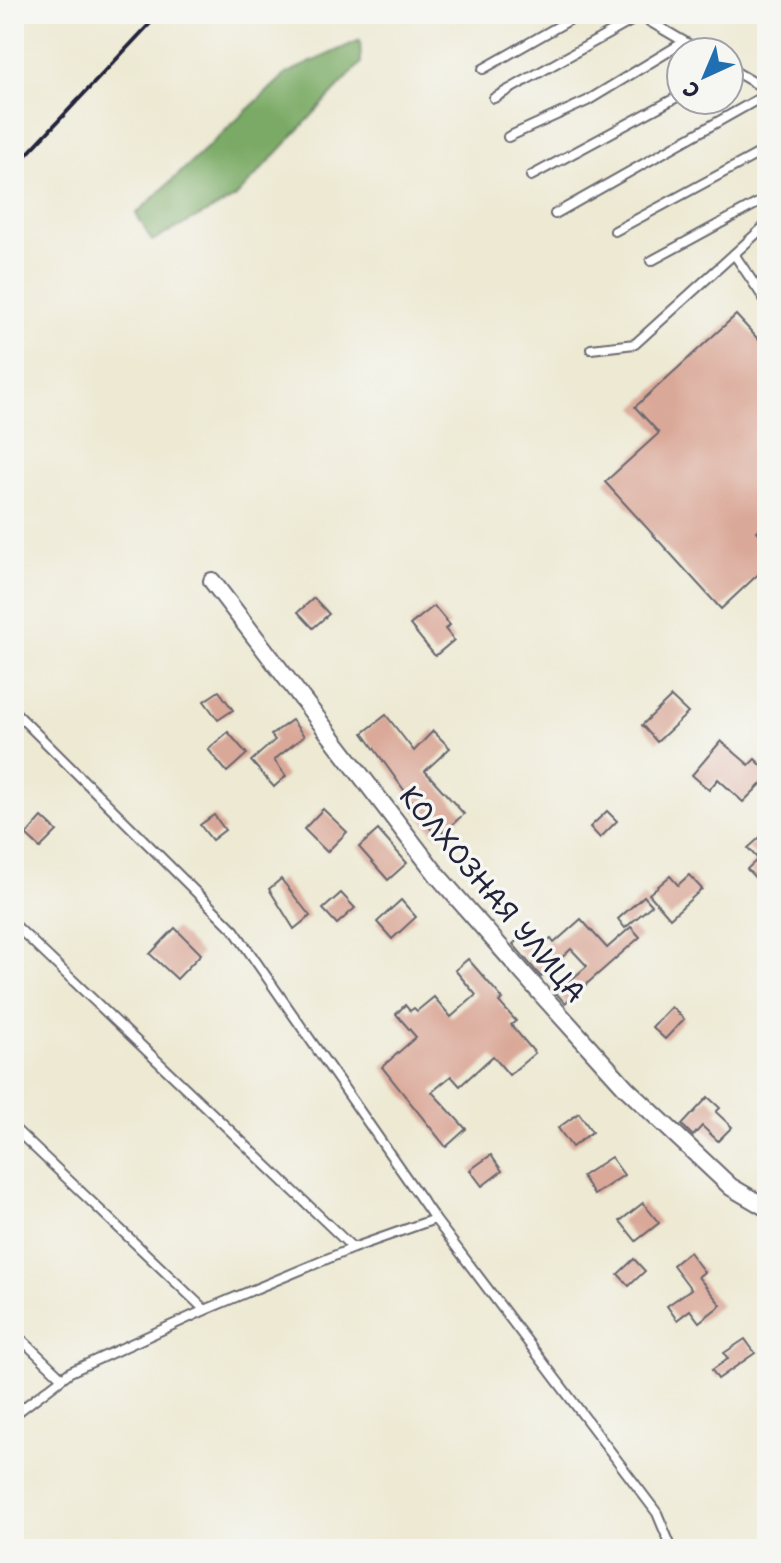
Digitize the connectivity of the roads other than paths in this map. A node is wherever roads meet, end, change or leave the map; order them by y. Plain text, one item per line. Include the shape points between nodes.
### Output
1 (580, 14) edge
2 (638, 15) edge
3 (674, 36) edge
4 (665, 54) edge
5 (483, 69) dead end
6 (745, 78) edge
7 (767, 92) edge
8 (494, 98) dead end
9 (665, 104) edge
10 (508, 137) dead end
11 (767, 149) edge
12 (531, 176) dead end
13 (767, 198) edge
14 (555, 214) dead end
15 (767, 224) edge
16 (615, 231) dead end
17 (734, 254) junction
18 (651, 261) dead end
19 (767, 303) edge
20 (591, 349) dead end
21 (212, 581) dead end
22 (14, 711) edge
23 (14, 924) edge
24 (14, 1128) edge
25 (767, 1208) edge
26 (435, 1219) junction
27 (353, 1248) junction
28 (205, 1310) junction
29 (14, 1332) edge
30 (62, 1378) junction
31 (14, 1415) edge
32 (672, 1549) edge

1 - 5 lane
2 - 3 lane
2 - 8 lane
4 - 10 lane via 587,101
6 - 7 lane
7 - 14 lane
9 - 12 lane
11 - 16 lane
13 - 18 lane
15 - 17 lane
17 - 19 lane
17 - 20 lane via 635,344
21 - 25 street, КОЛХОЗНАЯ УЛИЦА via 438,876 554,1009 699,1158 731,1187
22 - 26 lane via 234,930
23 - 27 lane
24 - 28 lane
26 - 27 lane
26 - 32 lane via 657,1513
27 - 28 lane
28 - 30 lane
29 - 30 lane
30 - 31 lane

